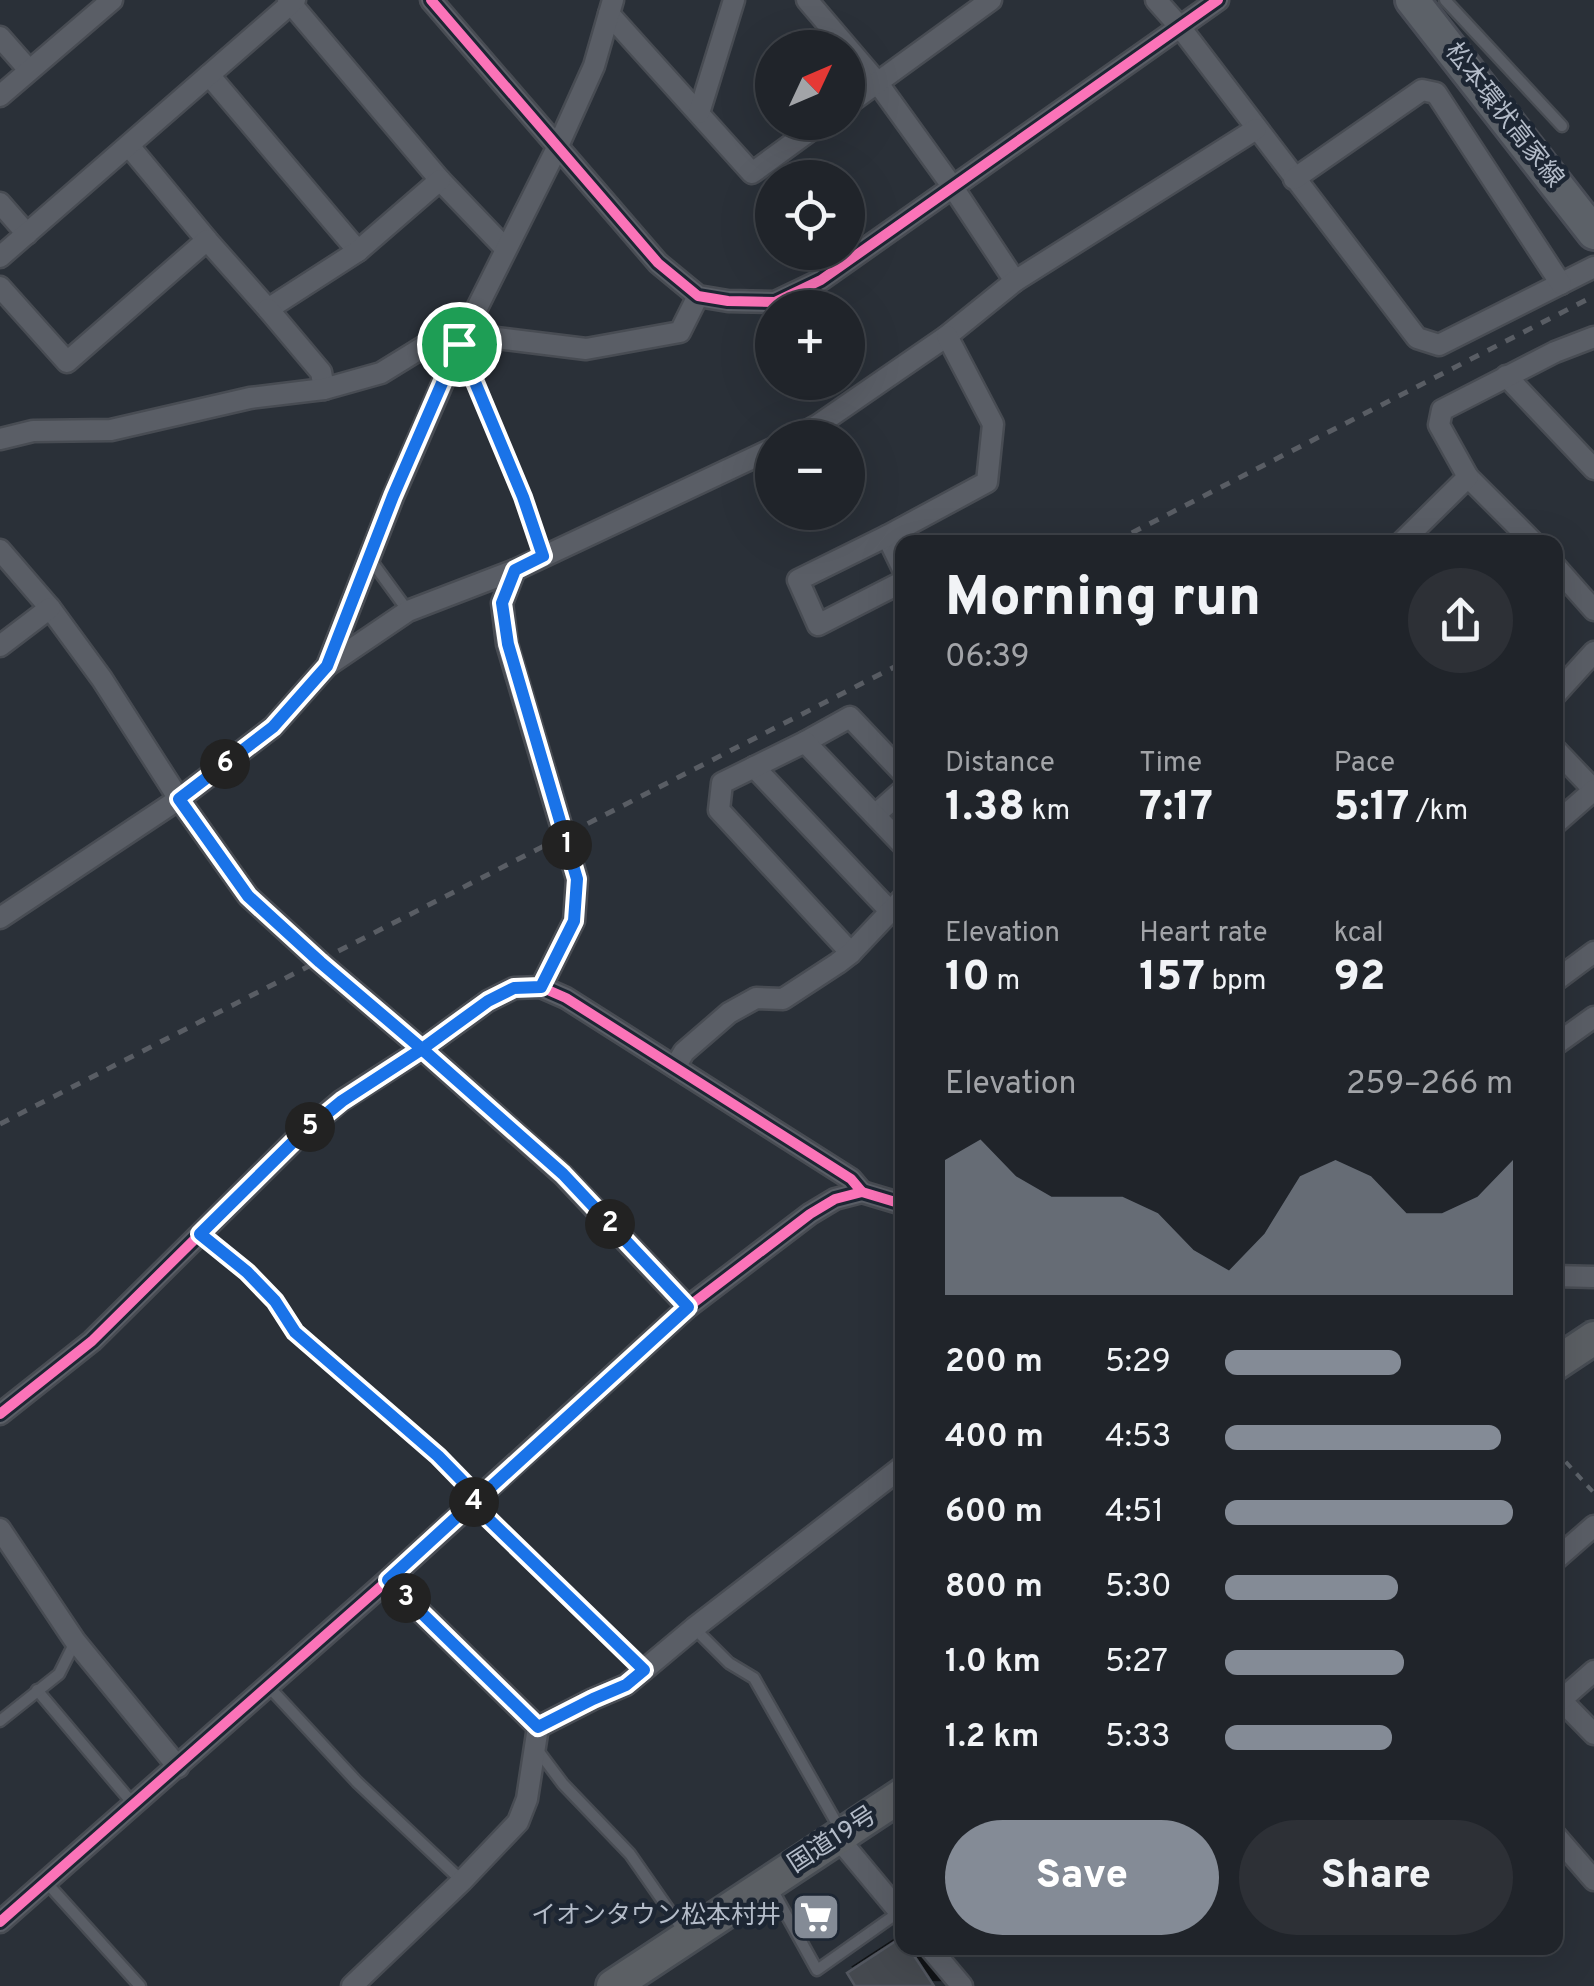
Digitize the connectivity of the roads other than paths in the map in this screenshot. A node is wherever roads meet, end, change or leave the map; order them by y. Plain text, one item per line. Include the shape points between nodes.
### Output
1 (112, 0) edge
2 (431, 0) edge
3 (734, 0) edge
4 (807, 0) edge
5 (1156, 0) edge
6 (1218, 0) edge
7 (291, 1) edge
8 (982, 2) edge
9 (1430, 3) edge
10 (611, 7) edge
11 (1180, 27) junction
12 (0, 37) edge
13 (29, 70) junction
14 (209, 76) junction
15 (878, 82) junction
16 (865, 92) edge
17 (0, 96) edge
18 (699, 113) junction
19 (1562, 126) dead end
20 (1256, 129) junction
21 (798, 140) edge
22 (128, 146) junction
23 (558, 146) junction
24 (1294, 179) junction
25 (440, 180) junction
26 (952, 186) junction
27 (0, 203) edge
28 (1594, 233) edge
29 (28, 234) junction
30 (207, 240) junction
31 (505, 248) junction
32 (358, 251) junction
33 (0, 257) edge
34 (1594, 267) edge
35 (1015, 282) junction
36 (1561, 284) junction
37 (0, 288) edge
38 (698, 296) junction
39 (268, 309) junction
40 (947, 336) junction
41 (1594, 336) edge
42 (462, 339) junction
43 (1506, 376) junction
44 (324, 388) junction
45 (824, 420) edge
46 (0, 439) edge
47 (755, 457) edge
48 (1594, 469) edge
49 (1468, 477) junction
50 (1409, 535) edge
51 (1526, 535) edge
52 (887, 536) junction
53 (0, 550) edge
54 (895, 553) edge
55 (543, 556) junction
56 (369, 558) junction
57 (515, 570) junction
58 (1563, 575) edge
59 (895, 586) edge
60 (50, 608) junction
61 (1594, 610) edge
62 (408, 611) junction
63 (0, 646) edge
64 (1594, 652) edge
65 (327, 666) junction
66 (1563, 686) edge
67 (805, 742) junction
68 (1563, 757) edge
69 (895, 765) edge
70 (754, 767) junction
71 (1594, 790) edge
72 (895, 797) edge
73 (179, 799) junction
74 (875, 815) junction
75 (1563, 817) edge
76 (895, 836) edge
77 (895, 904) edge
78 (895, 908) edge
79 (0, 918) edge
80 (1594, 952) edge
81 (851, 953) junction
82 (1563, 974) edge
83 (541, 987) junction
84 (1594, 1016) edge
85 (1563, 1039) edge
86 (422, 1049) junction
87 (674, 1066) junction
88 (862, 1192) junction
89 (895, 1202) edge
90 (200, 1234) junction
91 (1563, 1276) edge
92 (1594, 1278) edge
93 (688, 1307) junction
94 (1594, 1338) edge
95 (1563, 1359) edge
96 (0, 1414) edge
97 (895, 1472) edge
98 (476, 1500) junction
99 (1594, 1526) edge
100 (0, 1530) edge
101 (1563, 1553) edge
102 (388, 1580) junction
103 (694, 1628) junction
104 (75, 1641) junction
105 (644, 1670) junction
106 (1594, 1671) edge
107 (268, 1687) junction
108 (37, 1690) junction
109 (1563, 1693) edge
110 (1563, 1702) edge
111 (0, 1720) edge
112 (1594, 1734) edge
113 (537, 1737) junction
114 (178, 1767) junction
115 (895, 1800) edge
116 (135, 1806) junction
117 (840, 1836) junction
118 (1563, 1845) edge
119 (1594, 1880) edge
120 (462, 1881) junction
121 (46, 1882) junction
122 (768, 1884) junction
123 (895, 1905) edge
124 (895, 1917) edge
125 (0, 1922) edge
126 (688, 1937) junction
127 (936, 1955) edge
128 (140, 1986) edge
129 (352, 1986) edge
130 (613, 1986) edge
131 (962, 1986) edge

1 - 13 street
2 - 23 street
3 - 18 street
4 - 15 street
5 - 11 street
6 - 11 street
7 - 14 street
7 - 25 street
8 - 15 street
9 - 19 lane
9 - 28 main road, 松本環状高家線
10 - 18 street
10 - 23 street via 594,66
11 - 20 street
11 - 26 street
12 - 13 street
13 - 17 street
14 - 22 street
14 - 32 street
15 - 16 street
15 - 26 street
18 - 21 street via 752,174
20 - 24 street
20 - 35 street
22 - 29 street
22 - 30 street
23 - 31 street
23 - 38 street via 658,263
24 - 36 street via 1417,338 1440,345
24 - 36 street via 1422,90 1436,93
25 - 31 street
25 - 32 street
26 - 35 street
26 - 38 street via 821,280 775,302
27 - 29 street
29 - 33 street
30 - 37 street via 67,362
30 - 39 street
31 - 42 street
32 - 39 street
34 - 36 street
35 - 40 street
38 - 42 street via 680,332 586,349
39 - 44 street via 321,372
40 - 45 street
40 - 52 street via 993,424 987,482
41 - 43 street
42 - 44 street via 441,336 381,373
42 - 55 lane
42 - 56 street
43 - 48 street
43 - 49 street via 1442,410 1440,426
44 - 46 street via 111,430 33,431
47 - 55 street
49 - 50 street
49 - 51 street
52 - 54 street
52 - 59 street via 798,580 818,625
53 - 60 street
55 - 57 street
56 - 62 lane
56 - 65 street
57 - 62 street
57 - 83 street via 502,603 508,644 577,879 574,921
58 - 61 street
60 - 63 street
60 - 73 street
62 - 65 street
64 - 66 street
65 - 73 street via 273,727
67 - 69 street via 850,717
67 - 70 street
67 - 74 street
68 - 71 street
70 - 77 street
70 - 81 street via 722,783 719,810
71 - 75 street
72 - 74 street
73 - 79 street
73 - 86 street via 248,896
74 - 76 street
78 - 81 street
80 - 82 street
81 - 87 street via 783,998 756,998 729,1013
83 - 86 street via 514,988 488,1001
83 - 87 street
84 - 85 street
86 - 90 street via 296,1139
86 - 93 street via 563,1174
87 - 88 street
88 - 89 street
88 - 93 street via 810,1214
90 - 96 street via 92,1341
90 - 98 lane via 247,1272 295,1332 438,1456
91 - 92 street
93 - 98 street
94 - 95 highway
97 - 103 street
98 - 102 street
98 - 105 lane
99 - 101 street
100 - 104 street
102 - 107 street
102 - 113 street
103 - 105 street
103 - 117 lane via 754,1678
104 - 108 lane via 58,1674
104 - 114 street
105 - 113 street
106 - 109 street
107 - 114 street
107 - 120 lane
108 - 111 lane
108 - 116 lane
110 - 112 street
113 - 120 street via 518,1822
113 - 126 lane via 562,1784 630,1854
114 - 116 street
115 - 117 highway, 国道19号
116 - 121 street
117 - 122 highway, 国道19号
117 - 123 street
118 - 119 street
120 - 129 street
121 - 125 street
121 - 128 lane
122 - 124 lane via 818,1970
122 - 126 highway, 国道19号
126 - 130 highway, 国道19号
127 - 131 street

